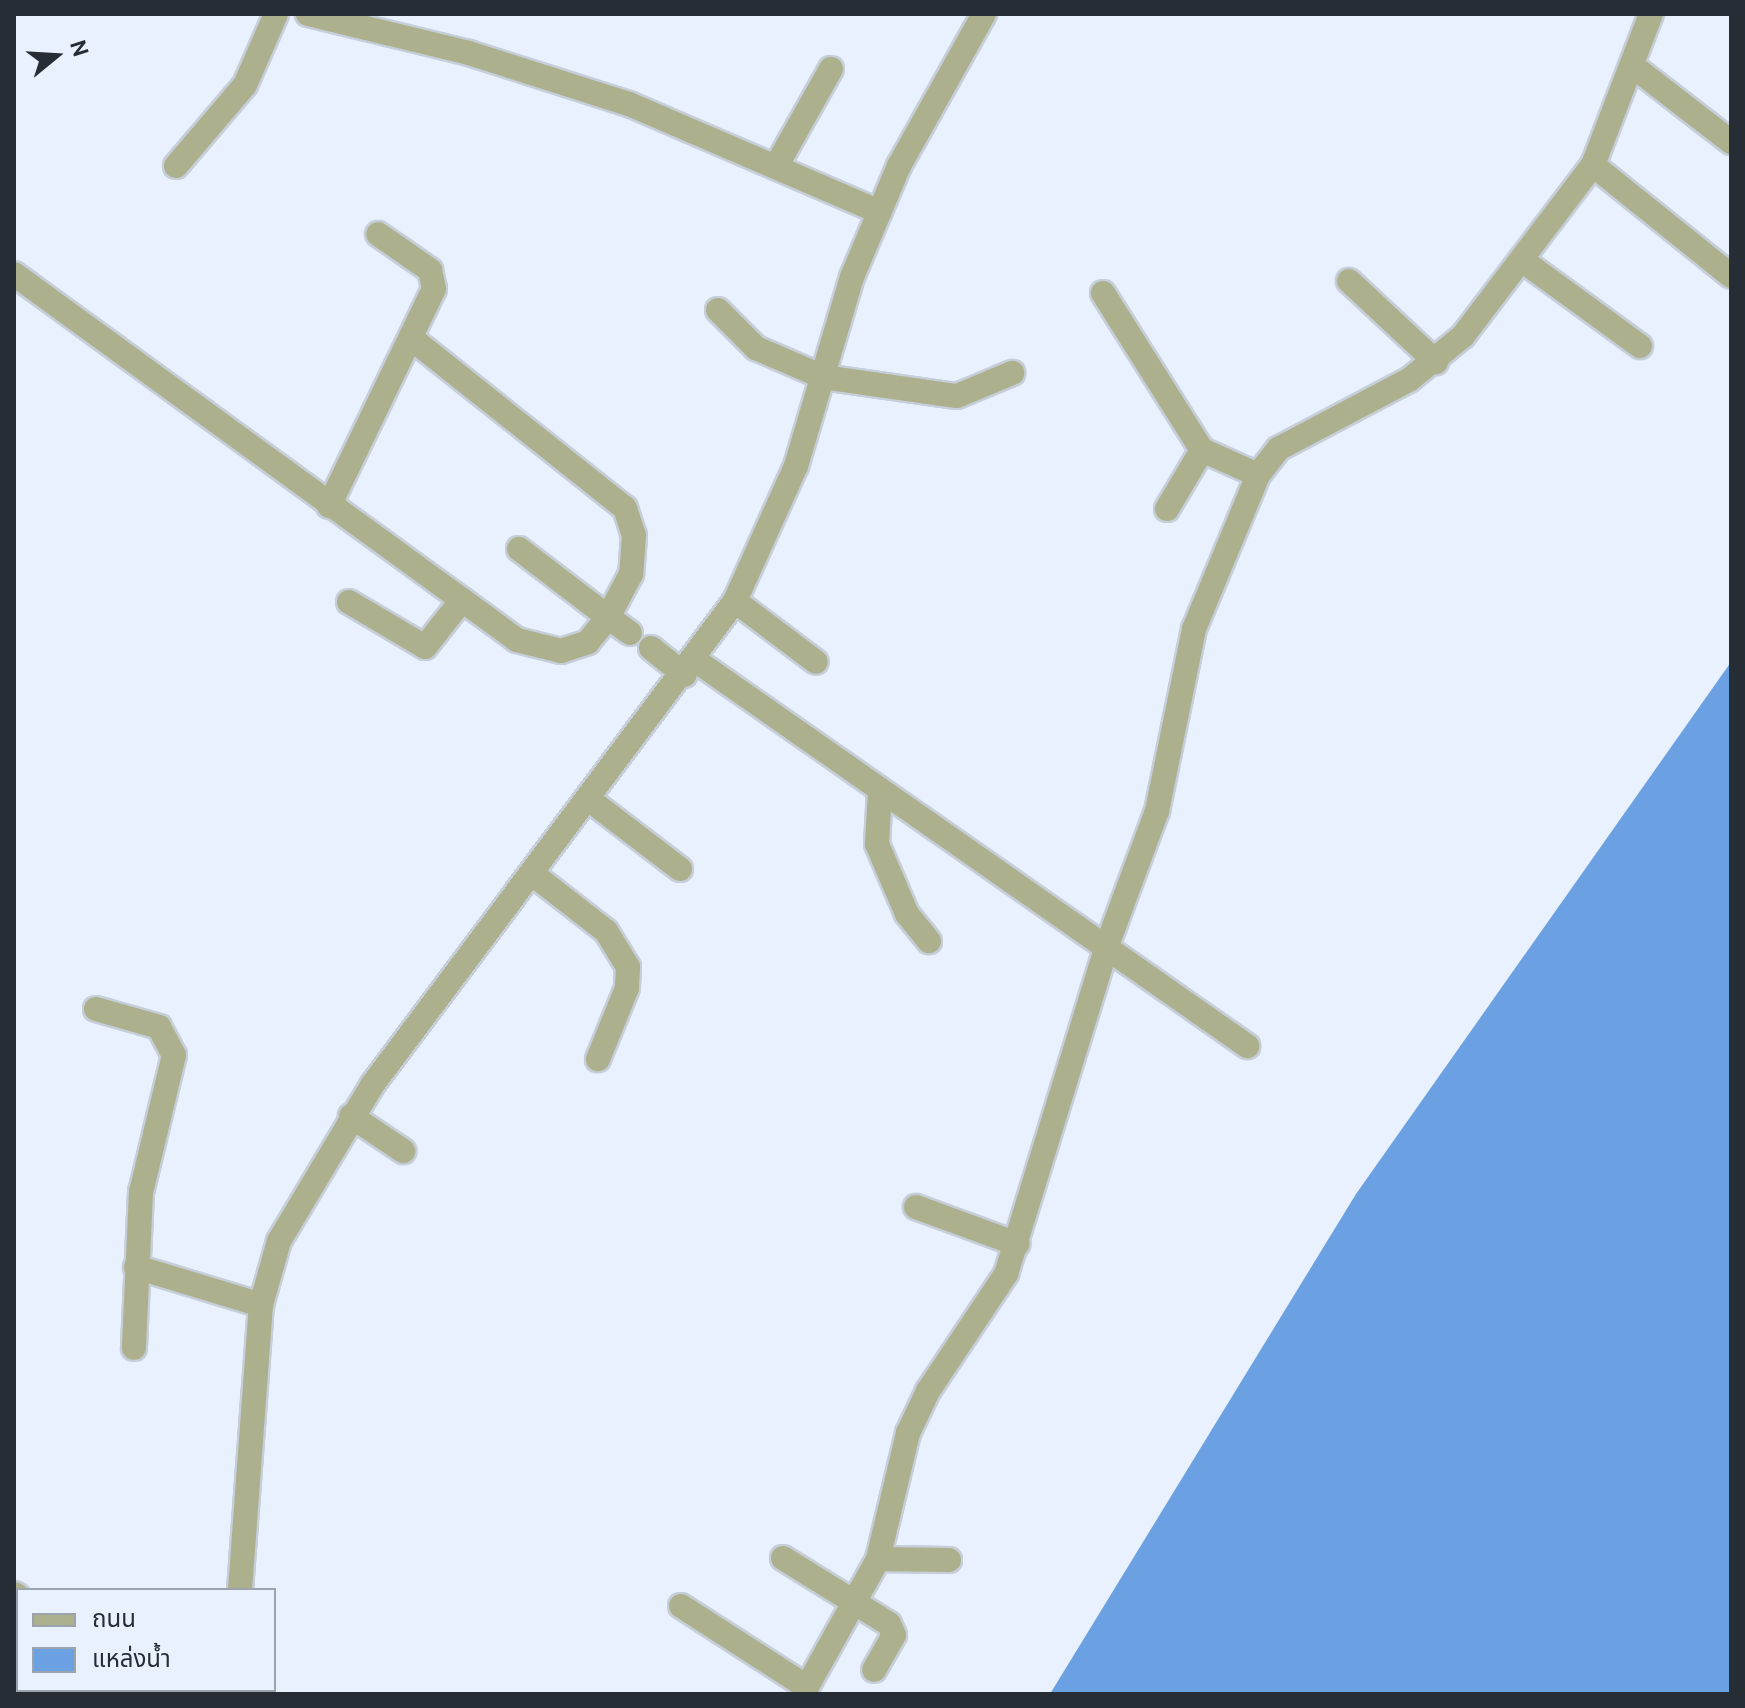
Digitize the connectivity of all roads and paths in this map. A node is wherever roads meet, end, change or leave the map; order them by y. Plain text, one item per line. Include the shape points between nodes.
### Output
1 (276, 14) edge
2 (308, 14) edge
3 (984, 14) edge
4 (1651, 14) edge
5 (1634, 67) junction
6 (831, 69) dead end
7 (1731, 142) edge
8 (778, 163) junction
9 (1593, 165) junction
10 (176, 166) dead end
11 (880, 212) junction
12 (378, 234) dead end
13 (1526, 263) junction
14 (14, 274) edge
15 (1731, 276) edge
16 (1349, 281) dead end
17 (1103, 293) dead end
18 (718, 310) dead end
19 (411, 338) junction
20 (1640, 346) dead end
21 (1436, 362) junction
22 (1012, 373) dead end
23 (823, 377) junction
24 (1202, 450) junction
25 (1258, 475) junction
26 (329, 506) junction
27 (1167, 509) dead end
28 (519, 549) dead end
29 (462, 600) junction
30 (735, 601) junction
31 (349, 602) dead end
32 (608, 617) junction
33 (630, 633) dead end
34 (651, 648) dead end
35 (816, 662) dead end
36 (690, 667) junction
37 (880, 790) junction
38 (591, 801) junction
39 (680, 869) dead end
40 (535, 876) junction
41 (929, 941) dead end
42 (1106, 948) junction
43 (96, 1009) dead end
44 (1247, 1046) dead end
45 (598, 1059) dead end
46 (351, 1116) junction
47 (403, 1151) dead end
48 (916, 1207) dead end
49 (1017, 1244) junction
50 (136, 1267) junction
51 (261, 1305) junction
52 (134, 1348) dead end
53 (783, 1558) dead end
54 (878, 1559) junction
55 (949, 1560) dead end
56 (240, 1588) edge
57 (858, 1605) junction
58 (681, 1606) dead end
59 (874, 1670) dead end
60 (805, 1691) edge

1 - 10 street via 245,85
2 - 8 street via 469,53
3 - 11 street via 899,166
4 - 5 street
5 - 7 street
5 - 9 street
6 - 8 street
8 - 11 street
9 - 13 street
9 - 15 street
11 - 23 street
12 - 19 street via 418,260 435,281
13 - 20 street
13 - 21 street
14 - 26 street via 53,296
16 - 21 street
17 - 24 street
18 - 23 street via 756,348
19 - 26 street
19 - 32 street via 625,508 634,535 631,574
21 - 25 street via 1305,431
22 - 23 street via 957,396
23 - 30 street via 772,531
24 - 25 street
24 - 27 street
25 - 42 street via 1194,629 1157,811
26 - 29 street
28 - 32 street
29 - 31 street via 425,647
29 - 32 street via 543,651 588,642
30 - 35 street
30 - 36 street
32 - 33 street
34 - 36 street
36 - 37 street
36 - 38 street
37 - 41 street via 877,844 907,914
37 - 42 street
38 - 39 street
38 - 40 street
40 - 45 street via 606,931 628,967 627,988
40 - 46 street
42 - 44 street
42 - 49 street
43 - 50 street via 159,1027 174,1055 141,1192
46 - 47 street
46 - 51 street via 279,1241
48 - 49 street
49 - 54 street via 1006,1274 928,1391 908,1433
50 - 51 street
50 - 52 street
51 - 56 street
53 - 57 street
54 - 55 street
54 - 57 street
57 - 59 street via 889,1624 894,1635
57 - 60 street
58 - 60 street

